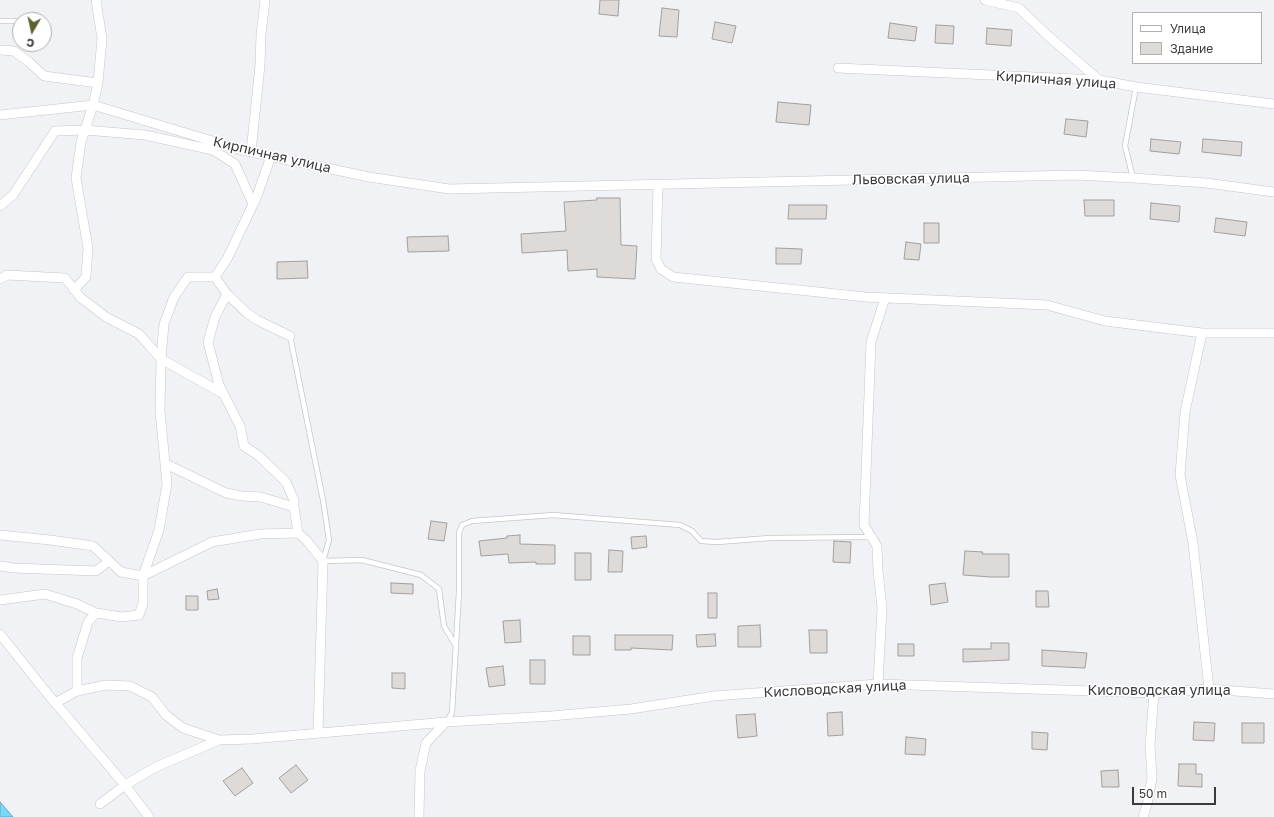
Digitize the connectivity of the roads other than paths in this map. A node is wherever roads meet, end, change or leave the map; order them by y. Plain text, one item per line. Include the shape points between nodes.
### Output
1 (96, 0) edge
2 (265, 0) edge
3 (985, 0) edge
4 (0, 21) edge
5 (12, 21) edge
6 (0, 50) edge
7 (838, 68) dead end
8 (1099, 80) junction
9 (98, 83) junction
10 (1136, 86) junction
11 (1274, 104) edge
12 (93, 105) junction
13 (0, 115) edge
14 (85, 130) junction
15 (251, 152) junction
16 (271, 156) junction
17 (1133, 178) junction
18 (658, 185) junction
19 (547, 187) joint
20 (1274, 192) edge
21 (253, 204) junction
22 (0, 206) edge
23 (215, 277) junction
24 (0, 279) edge
25 (74, 290) junction
26 (228, 294) junction
27 (885, 298) junction
28 (1202, 333) junction
29 (1274, 333) edge
30 (290, 336) joint
31 (161, 359) junction
32 (222, 393) junction
33 (166, 464) junction
34 (294, 507) junction
35 (298, 533) junction
36 (0, 536) edge
37 (871, 537) junction
38 (109, 561) junction
39 (323, 561) junction
40 (0, 566) edge
41 (143, 576) junction
42 (0, 600) edge
43 (96, 613) junction
44 (0, 634) edge
45 (456, 646) junction
46 (878, 684) junction
47 (1209, 689) junction
48 (76, 691) junction
49 (1154, 693) junction
50 (1274, 694) edge
51 (55, 703) junction
52 (446, 722) junction
53 (318, 733) junction
54 (219, 740) junction
55 (125, 786) junction
56 (100, 804) dead end
57 (149, 817) edge
58 (419, 817) edge
59 (1143, 817) edge

1 - 9 street via 102,39
2 - 15 street
3 - 8 street via 1018,8
4 - 5 lane
6 - 9 street via 14,51 44,76
7 - 8 street, Кирпичная улица
8 - 10 street, Кирпичная улица
9 - 12 street
10 - 11 street, Кирпичная улица
10 - 17 lane via 1124,146
12 - 13 street, Кирпичная улица
12 - 14 street
12 - 15 street, Кирпичная улица
14 - 21 street via 145,136 213,150 235,164
14 - 22 street via 55,131 13,195
14 - 25 street via 80,142 76,178 88,248 86,277
15 - 16 street, Кирпичная улица
16 - 19 street, Кирпичная улица via 369,177 449,189
16 - 21 street
17 - 18 street, Львовская улица via 1076,175
17 - 20 street, Львовская улица via 1206,183
18 - 19 street, Львовская улица
18 - 27 street via 656,259 661,270 672,277
21 - 23 street via 227,259
23 - 26 street
23 - 31 street via 188,277 174,297 164,324
24 - 25 street via 7,275 64,278
25 - 31 street via 106,317 140,334
26 - 30 street via 257,320
26 - 32 street via 215,317 208,342
27 - 28 street via 1047,305 1105,322
27 - 37 street via 871,342 864,525
28 - 29 street
28 - 47 street via 1186,412 1180,475 1193,543
30 - 39 lane via 329,540
31 - 32 street
31 - 33 street via 160,411
32 - 34 street via 240,426 244,446 259,456 286,482 294,500
33 - 34 street via 226,493 260,496
33 - 41 street via 167,484 159,530
34 - 35 street
35 - 39 street
35 - 41 street via 260,534 212,542
36 - 38 street via 92,546
37 - 45 lane via 770,538 716,542 701,541 692,531 680,525 553,515 472,521 462,525 459,533
37 - 46 street via 877,546 882,608
38 - 40 street via 96,571
38 - 41 street via 121,572
39 - 45 lane via 362,560 421,575 439,589 444,626
39 - 53 street
41 - 43 street via 143,604 139,615 122,617
42 - 43 street via 45,594
43 - 48 street via 88,622 77,658
44 - 51 street
45 - 52 lane via 452,713
46 - 49 street, Кисловодская улица
46 - 52 street, Кисловодская улица via 714,696 631,709
47 - 49 street, Кисловодская улица
47 - 50 street, Кисловодская улица
48 - 51 street
48 - 54 street via 106,685 130,686 152,697 166,715 183,728
49 - 59 street via 1150,746 1152,778
51 - 55 street
52 - 53 street, Кисловодская улица
52 - 58 street via 426,743 420,771
53 - 54 street, Кисловодская улица
54 - 55 street via 156,767
55 - 56 street
55 - 57 street

